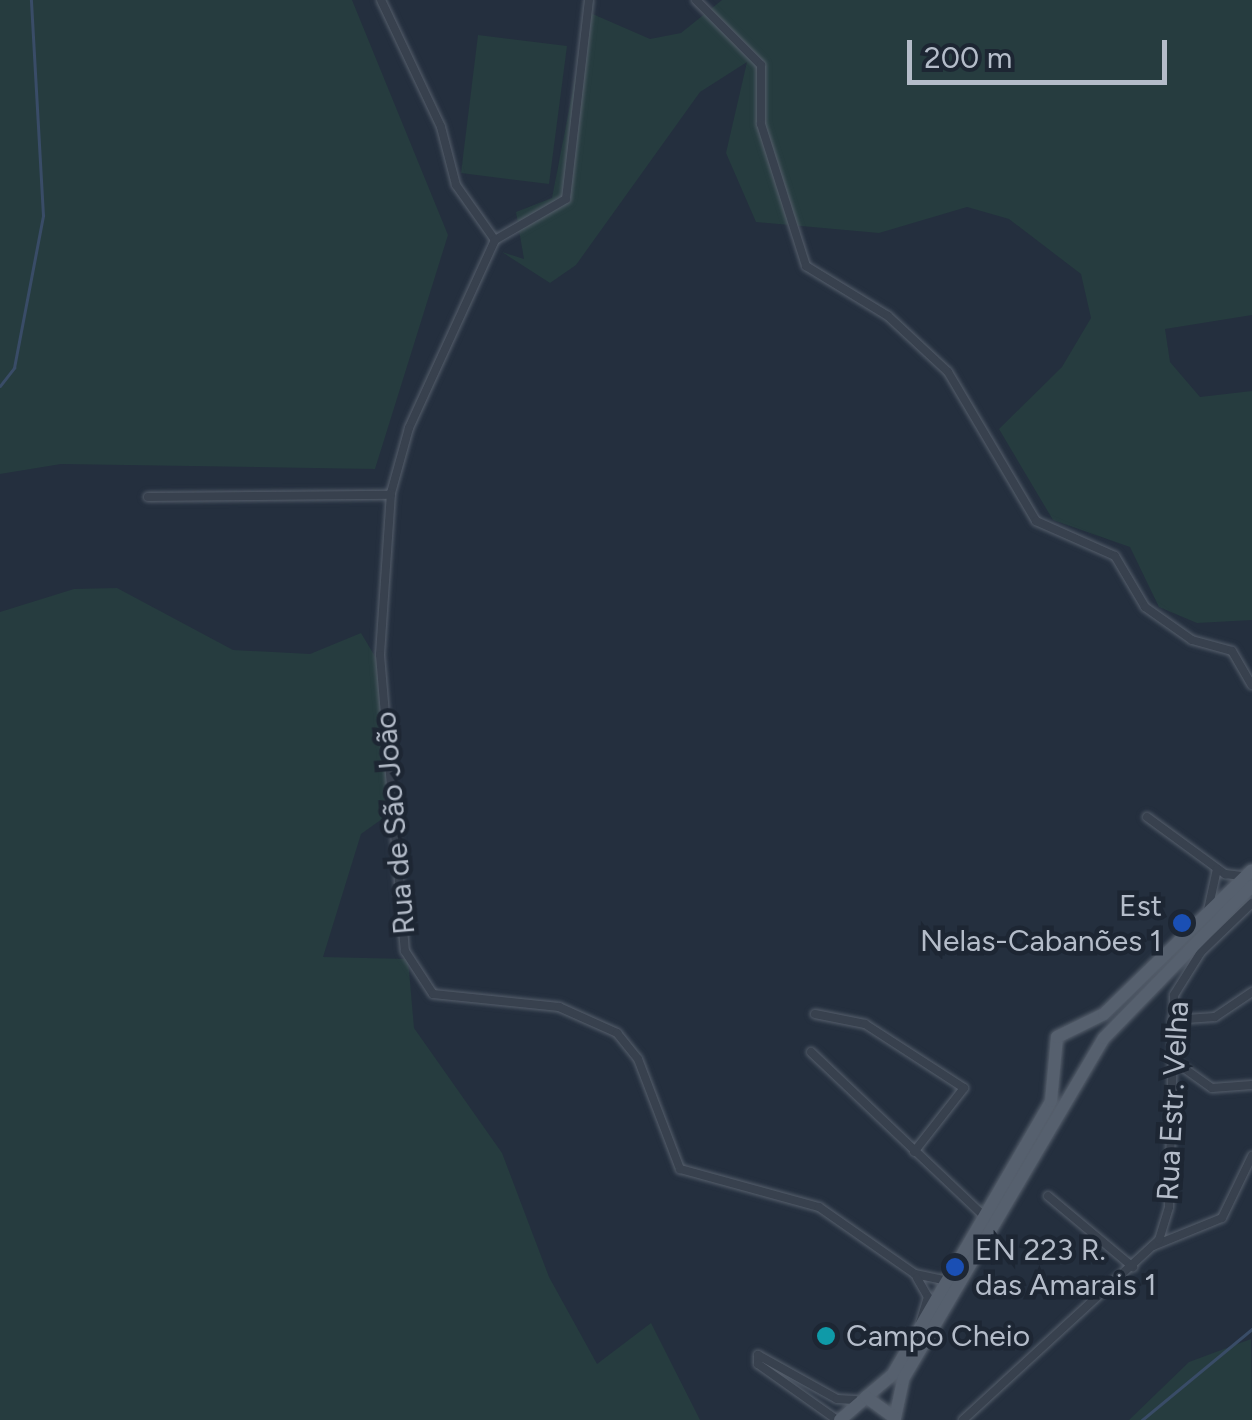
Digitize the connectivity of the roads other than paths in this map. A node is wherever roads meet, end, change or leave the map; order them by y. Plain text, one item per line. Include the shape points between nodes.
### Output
1 (381, 0) edge
2 (589, 0) edge
3 (696, 0) edge
4 (495, 240) junction
5 (391, 495) junction
6 (148, 498) dead end
7 (1252, 685) edge
8 (1147, 817) dead end
9 (1217, 869) junction
10 (1250, 877) edge
11 (1248, 899) edge
12 (1206, 915) junction
13 (1252, 992) edge
14 (815, 1014) dead end
15 (1172, 1020) junction
16 (1078, 1027) junction
17 (1100, 1048) junction
18 (812, 1052) dead end
19 (1055, 1060) junction
20 (1172, 1060) junction
21 (1086, 1072) junction
22 (1252, 1085) edge
23 (914, 1152) junction
24 (1252, 1156) edge
25 (1048, 1196) dead end
26 (985, 1216) junction
27 (1153, 1246) junction
28 (1133, 1267) junction
29 (914, 1274) junction
30 (948, 1278) junction
31 (921, 1326) junction
32 (861, 1399) junction
33 (895, 1419) edge
34 (839, 1420) edge
35 (963, 1420) edge

1 - 4 street via 442,128 456,185
2 - 4 street via 566,200
3 - 7 street via 761,65 761,124 806,266 888,316 948,372 1036,521 1114,556 1145,607 1192,640 1232,651
4 - 5 street, Rua de São João via 409,428
5 - 6 street
5 - 29 street, Rua de São João via 380,655 413,972 446,999 559,1007 616,1033 638,1059 680,1169 843,1217
8 - 9 street
9 - 10 street
9 - 12 street
10 - 11 main road
10 - 12 main road
11 - 15 street, Rua Estr. Velha via 1186,972
11 - 17 main road
12 - 16 main road
13 - 15 street via 1214,1017
14 - 23 street via 865,1024 964,1088
15 - 20 street, Rua Estr. Velha
16 - 17 main road
16 - 19 main road via 1057,1037
17 - 21 main road
18 - 23 street
19 - 21 main road
19 - 26 main road via 1052,1101
20 - 22 street via 1212,1088
20 - 27 street, Rua Estr. Velha via 1169,1207
21 - 33 main road via 903,1380
23 - 26 street
24 - 27 street via 1222,1218
25 - 28 street
26 - 30 main road
27 - 28 street, Rua Estr. Velha
28 - 35 street, Rua Estr. Velha
29 - 30 street
29 - 31 street via 928,1297
30 - 31 main road
31 - 32 main road via 893,1374
32 - 33 main road
32 - 34 main road
32 - 34 street via 836,1400 758,1354 758,1364

